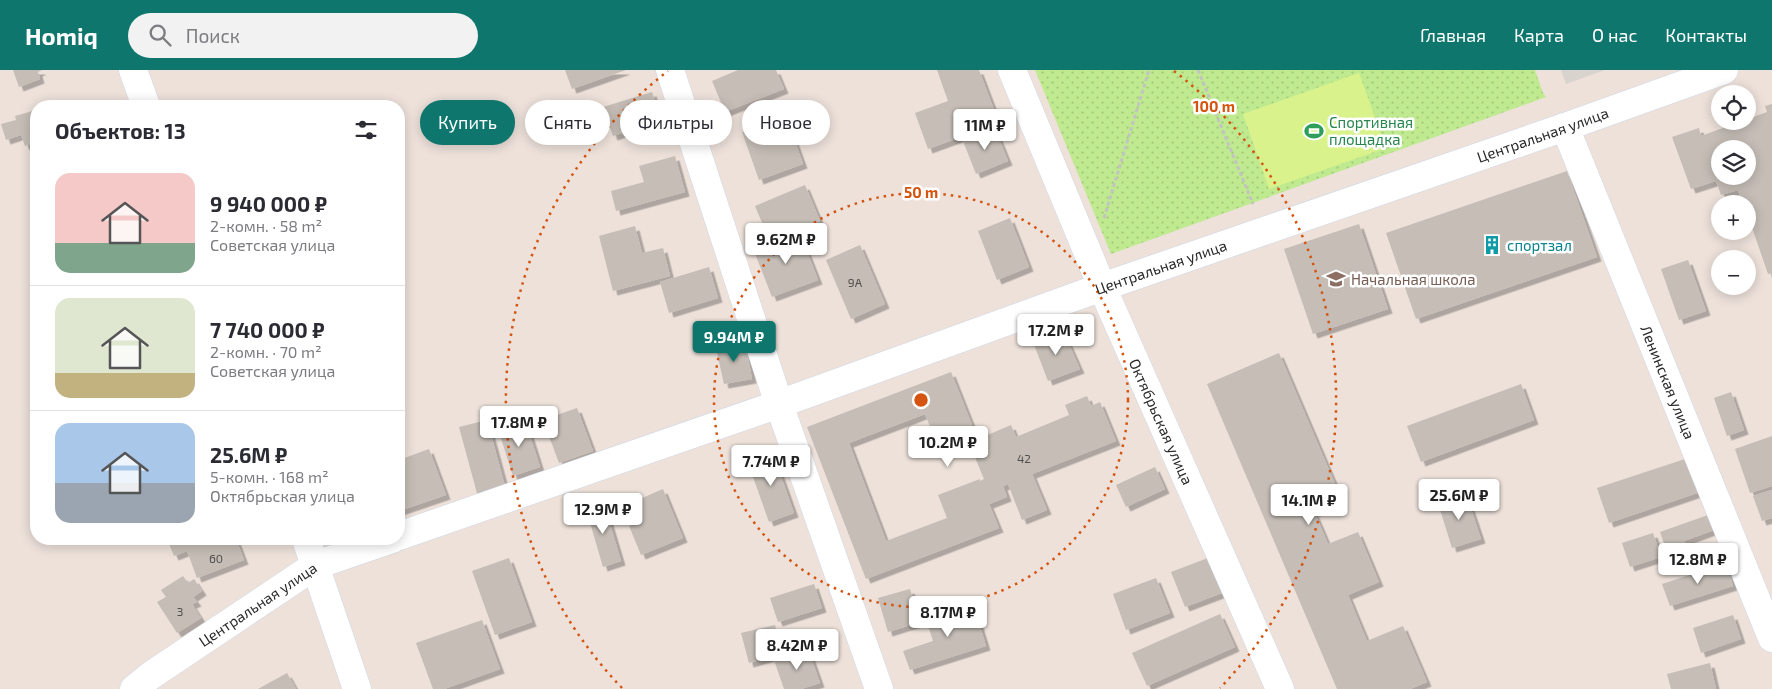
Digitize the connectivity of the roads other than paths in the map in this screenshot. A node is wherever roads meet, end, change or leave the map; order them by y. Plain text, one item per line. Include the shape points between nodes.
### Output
1 (133, 70) edge
2 (670, 70) edge
3 (1012, 70) edge
4 (1724, 70) edge
5 (144, 100) edge
6 (1565, 127) junction
7 (1102, 287) junction
8 (779, 404) junction
9 (405, 534) edge
10 (308, 545) edge
11 (374, 545) edge
12 (316, 565) junction
13 (1772, 638) edge
14 (134, 689) edge
15 (357, 689) edge
16 (879, 689) edge
17 (1280, 689) edge

1 - 5 street
2 - 8 street
3 - 7 street, Октябрьская улица
4 - 6 street, Центральная улица
6 - 7 street, Центральная улица
6 - 13 street, Ленинская улица
7 - 8 street, Центральная улица
7 - 17 street, Октябрьская улица
8 - 9 street, Центральная улица
8 - 16 street
10 - 12 street
11 - 12 street, Центральная улица
12 - 14 street, Центральная улица
12 - 15 street

